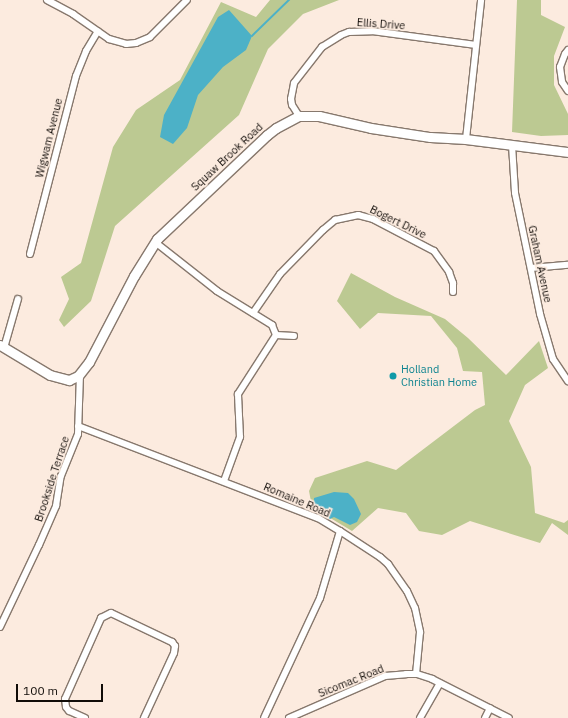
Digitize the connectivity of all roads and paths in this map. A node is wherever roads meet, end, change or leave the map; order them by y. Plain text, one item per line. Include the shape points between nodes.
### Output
1 (47, 0) edge
2 (187, 0) edge
3 (481, 0) edge
4 (98, 31) junction
5 (476, 45) junction
6 (568, 50) edge
7 (568, 91) edge
8 (300, 116) junction
9 (466, 139) junction
10 (512, 145) junction
11 (568, 152) edge
12 (155, 242) junction
13 (30, 254) dead end
14 (568, 265) edge
15 (531, 268) junction
16 (453, 292) dead end
17 (18, 299) dead end
18 (253, 313) junction
19 (276, 335) junction
20 (294, 336) dead end
21 (2, 347) edge
22 (80, 375) junction
23 (568, 381) edge
24 (78, 426) junction
25 (224, 481) junction
26 (340, 531) junction
27 (0, 626) edge
28 (416, 674) junction
29 (440, 683) junction
30 (490, 708) junction
31 (85, 718) edge
32 (144, 718) edge
33 (264, 718) edge
34 (289, 718) edge
35 (420, 718) edge
36 (486, 718) edge
37 (509, 718) edge

1 - 4 street
2 - 4 street via 150,37 136,43 121,44
3 - 5 street
4 - 13 street, Wigwam Avenue via 76,76
5 - 8 street, Ellis Drive via 372,31 341,35 322,47 294,83 292,105
5 - 9 street
6 - 7 street via 560,68 562,82
8 - 9 street, Squaw Brook Road via 318,116 400,133
8 - 12 street, Squaw Brook Road via 267,135
9 - 10 street, Squaw Brook Road
10 - 11 street, Squaw Brook Road
10 - 15 street, Graham Avenue via 515,193
12 - 18 street via 217,291
12 - 22 street, Squaw Brook Road
14 - 15 street
15 - 23 street, Graham Avenue via 551,352 556,365
16 - 18 street, Bogert Drive via 453,283 448,272 434,251 373,219 358,215 335,220 323,230 280,274
17 - 21 street
18 - 19 street via 272,325
19 - 20 street
19 - 25 street via 238,394 240,437
21 - 22 street via 50,375 69,380
22 - 24 street, Brookside Terrace
24 - 25 street, Romaine Road
24 - 27 street, Brookside Terrace via 78,434 62,476 52,516
25 - 26 street, Romaine Road via 318,518
26 - 28 street, Romaine Road via 388,564 407,591 415,608 420,632
26 - 33 street via 318,602
28 - 29 street, Sicomac Road
28 - 34 street, Sicomac Road via 385,676
29 - 30 street, Sicomac Road
29 - 35 street
30 - 36 street
30 - 37 street, Sicomac Road
31 - 32 street via 69,710 65,699 101,618 111,613 172,642 175,646

